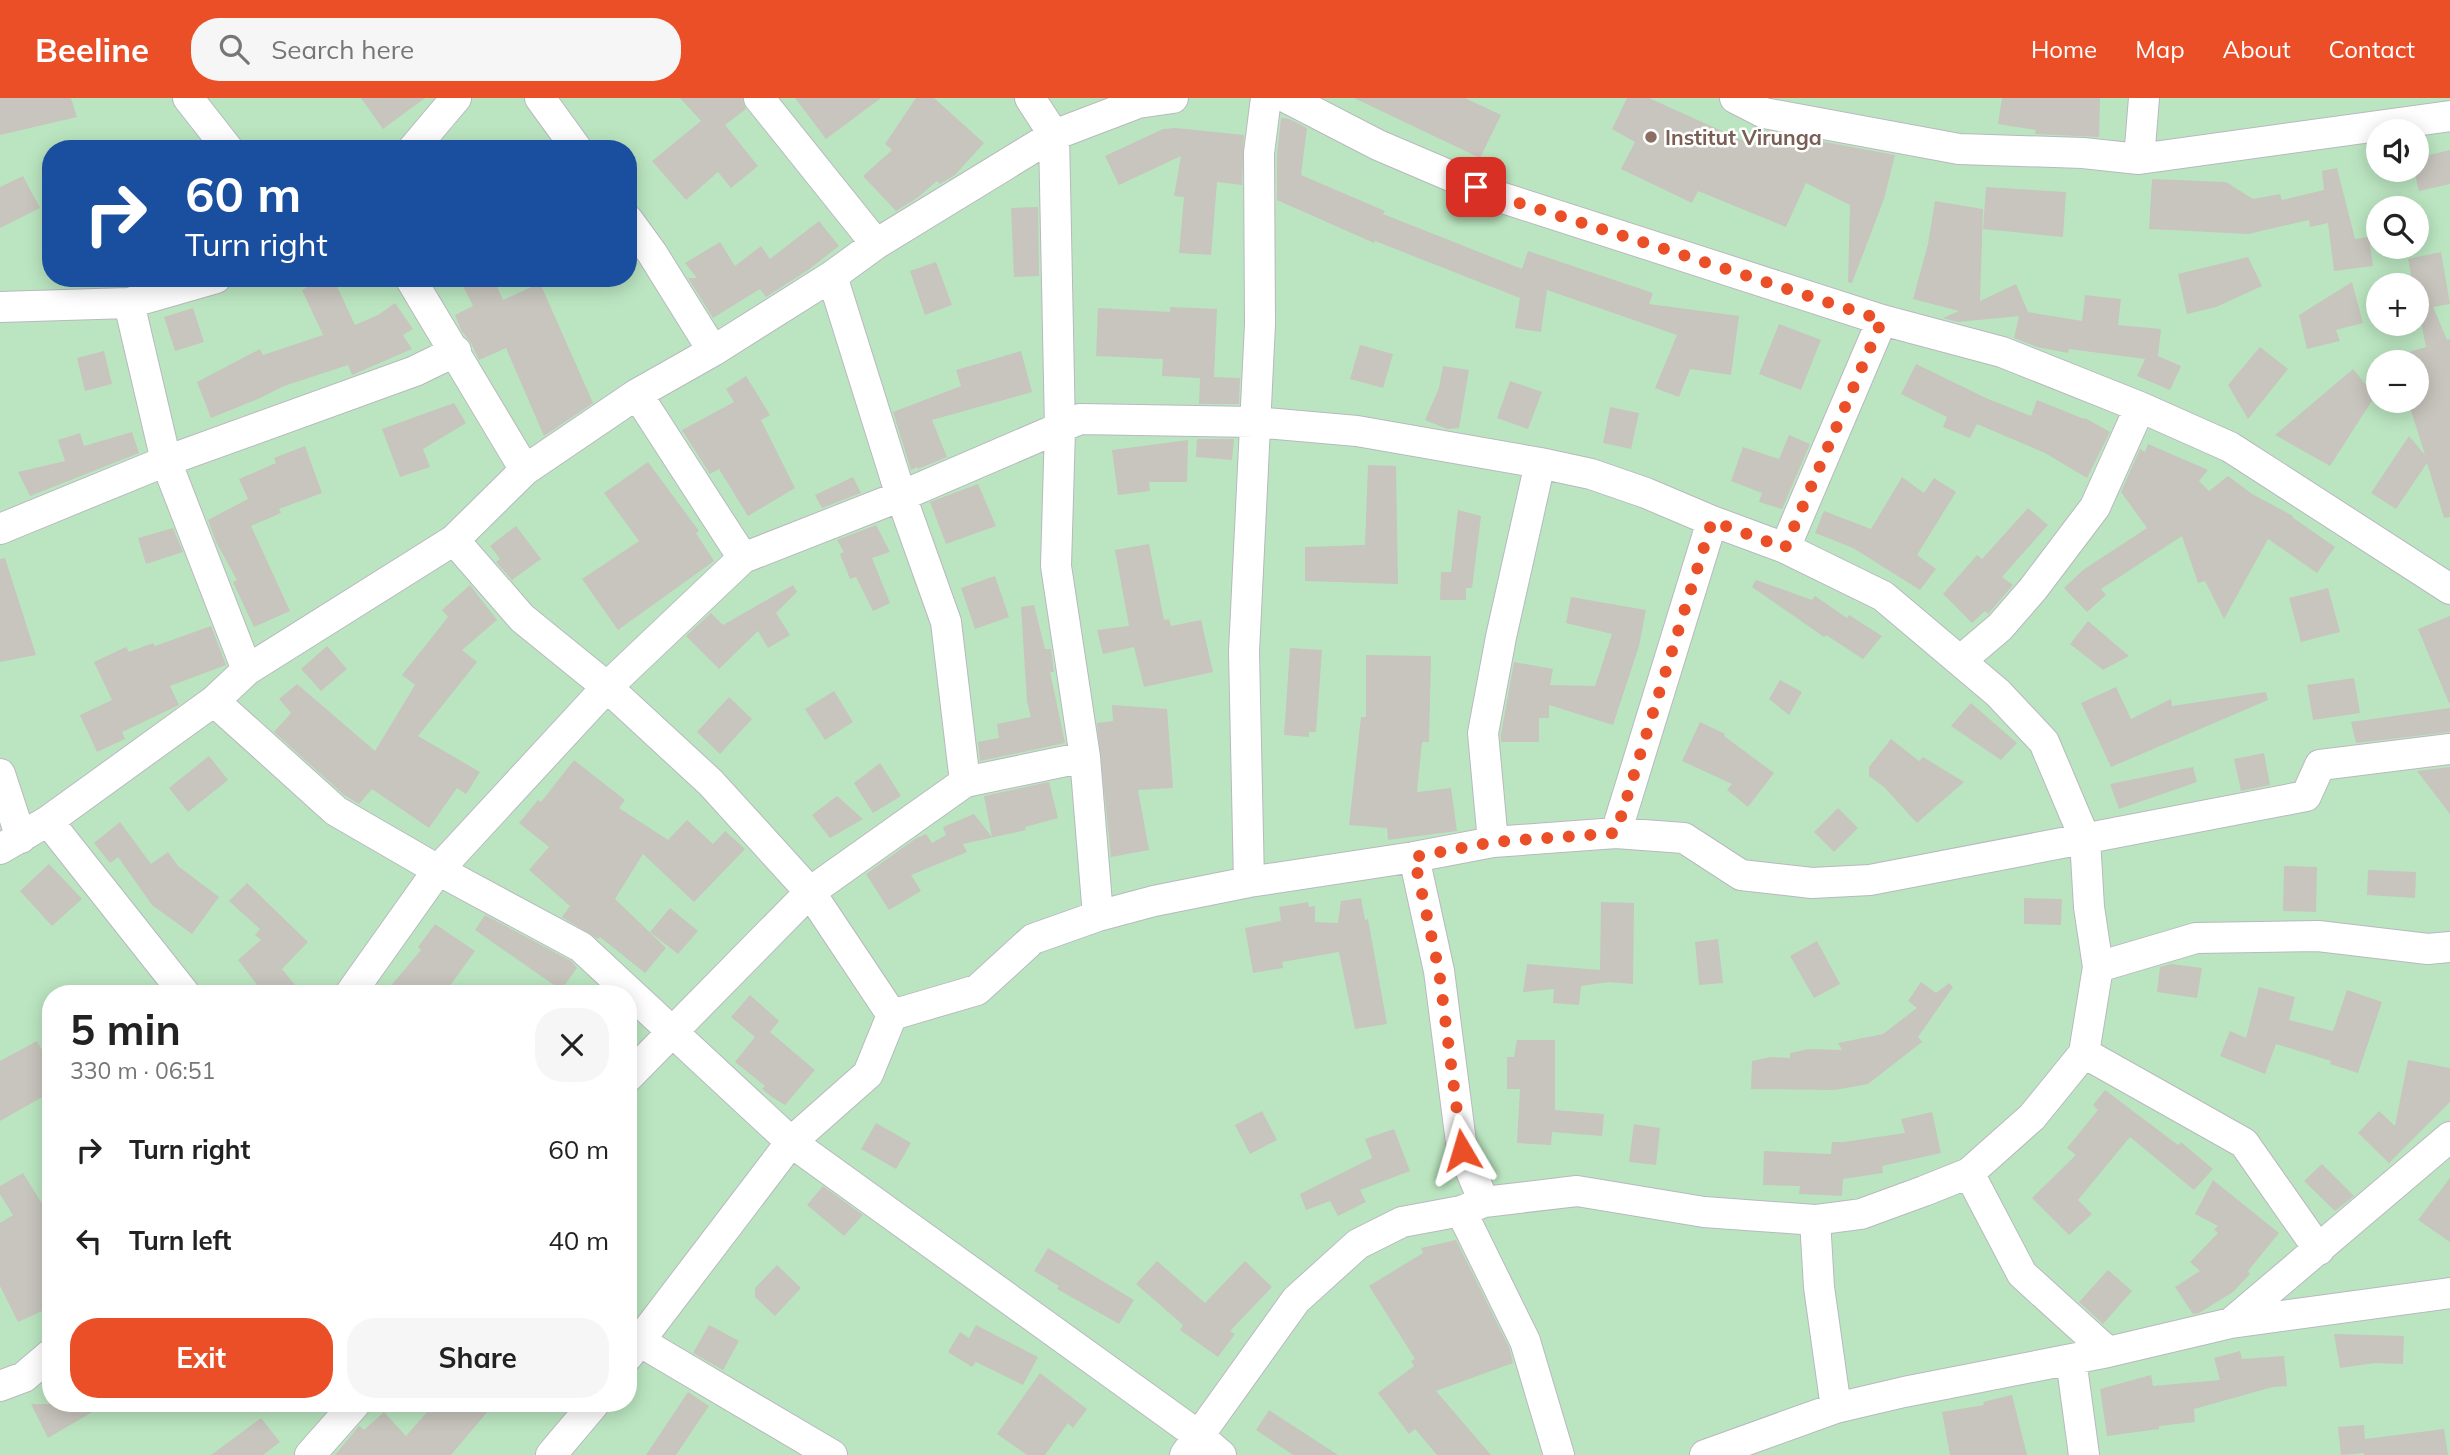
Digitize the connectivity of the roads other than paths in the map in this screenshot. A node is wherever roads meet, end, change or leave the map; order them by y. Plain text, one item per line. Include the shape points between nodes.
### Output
1 (188, 98) edge
2 (456, 98) edge
3 (540, 98) edge
4 (759, 98) edge
5 (1030, 98) edge
6 (1174, 98) edge
7 (1266, 98) edge
8 (1287, 98) edge
9 (1735, 98) edge
10 (2144, 98) edge
11 (2447, 98) edge
12 (2450, 115) edge
13 (1054, 135) junction
14 (221, 140) edge
15 (421, 140) edge
16 (570, 140) edge
17 (2139, 159) junction
18 (637, 232) edge
19 (876, 244) junction
20 (832, 276) junction
21 (185, 287) edge
22 (416, 287) edge
23 (130, 303) junction
24 (0, 307) edge
25 (1882, 320) junction
26 (456, 351) junction
27 (713, 351) junction
28 (637, 394) junction
29 (2140, 407) junction
30 (1254, 422) junction
31 (1060, 429) junction
32 (166, 461) junction
33 (1540, 463) junction
34 (525, 470) junction
35 (901, 496) junction
36 (1712, 521) junction
37 (0, 529) edge
38 (453, 540) junction
39 (1785, 548) junction
40 (743, 558) junction
41 (2450, 589) edge
42 (1960, 661) junction
43 (247, 670) junction
44 (607, 687) junction
45 (214, 701) junction
46 (2450, 750) edge
47 (1085, 757) junction
48 (0, 774) edge
49 (965, 782) junction
50 (48, 821) junction
51 (1616, 833) junction
52 (2085, 839) junction
53 (1493, 842) junction
54 (10, 843) edge
55 (1414, 857) junction
56 (438, 870) junction
57 (1249, 882) junction
58 (810, 892) junction
59 (1098, 916) junction
60 (2450, 947) edge
61 (2098, 967) junction
62 (177, 985) edge
63 (356, 985) edge
64 (622, 985) edge
65 (637, 999) edge
66 (892, 1015) junction
67 (673, 1033) junction
68 (2084, 1053) junction
69 (637, 1068) edge
70 (2450, 1137) edge
71 (791, 1142) junction
72 (1969, 1172) junction
73 (1473, 1206) junction
74 (1815, 1220) junction
75 (2319, 1250) junction
76 (2450, 1293) edge
77 (2231, 1323) junction
78 (637, 1345) edge
79 (637, 1351) edge
80 (2108, 1352) junction
81 (2071, 1359) junction
82 (42, 1362) edge
83 (0, 1386) edge
84 (1836, 1408) junction
85 (348, 1412) edge
86 (587, 1412) edge
87 (1202, 1449) edge
88 (310, 1455) edge
89 (551, 1455) edge
90 (832, 1455) edge
91 (1559, 1455) edge
92 (1705, 1455) edge
93 (2084, 1455) edge

1 - 14 street
2 - 15 street
3 - 16 street
4 - 19 street
5 - 13 street
6 - 13 street via 1138,103
7 - 30 street via 1259,153 1261,324
8 - 25 street via 1378,145 1500,197
9 - 17 street via 1764,113 1959,149
10 - 17 street
11 - 12 street
12 - 17 street
13 - 19 street
13 - 31 street
18 - 27 street
19 - 20 street
20 - 27 street
20 - 35 street
21 - 23 street
22 - 26 street
23 - 24 street
23 - 32 street
25 - 29 street via 2002,352
25 - 39 street
26 - 32 street via 415,372
26 - 34 street
27 - 28 street
28 - 34 street
28 - 40 street
29 - 41 street via 2231,447
29 - 42 street via 2095,507 2000,627
30 - 31 street via 1080,419
30 - 33 street via 1357,431
30 - 57 street via 1244,652
31 - 35 street
31 - 47 street via 1056,566
32 - 37 street
32 - 43 street
33 - 36 street via 1591,474
33 - 53 street via 1483,733
34 - 38 street
35 - 40 street
35 - 49 street via 946,622
36 - 39 street
36 - 51 street
38 - 43 street
38 - 44 street via 522,618
39 - 42 street via 1883,596
40 - 44 street
42 - 52 street via 2044,742
43 - 45 street
44 - 56 street
44 - 58 street via 711,783
45 - 50 street
45 - 56 street via 336,811
46 - 52 street via 2320,765 2306,796
47 - 49 street
47 - 59 street
48 - 54 street
49 - 58 street
50 - 54 street
50 - 62 street
51 - 52 street via 1684,838 1741,875 1812,883 1870,880
51 - 53 street
52 - 61 street
53 - 55 street
55 - 57 street
55 - 73 street via 1439,971
56 - 63 street
56 - 64 street via 581,947
57 - 59 street
58 - 66 street
58 - 67 street
59 - 66 street via 1033,939 977,990
60 - 61 street via 2428,949 2318,936 2196,938
61 - 68 street
65 - 67 street
66 - 71 street via 868,1074
67 - 69 street
67 - 71 street
68 - 72 street via 2032,1117
68 - 75 street via 2244,1143
70 - 75 street
71 - 78 street
71 - 87 street
72 - 74 street via 1861,1214
72 - 80 street via 2022,1274
73 - 74 street via 1577,1191 1704,1212
73 - 87 street via 1402,1222 1358,1244 1296,1300
73 - 91 street via 1525,1340
74 - 84 street
75 - 77 street
76 - 77 street
77 - 80 street
79 - 90 street
80 - 81 street
81 - 84 street
81 - 93 street
82 - 83 street via 24,1377
84 - 92 street
85 - 88 street
86 - 89 street

